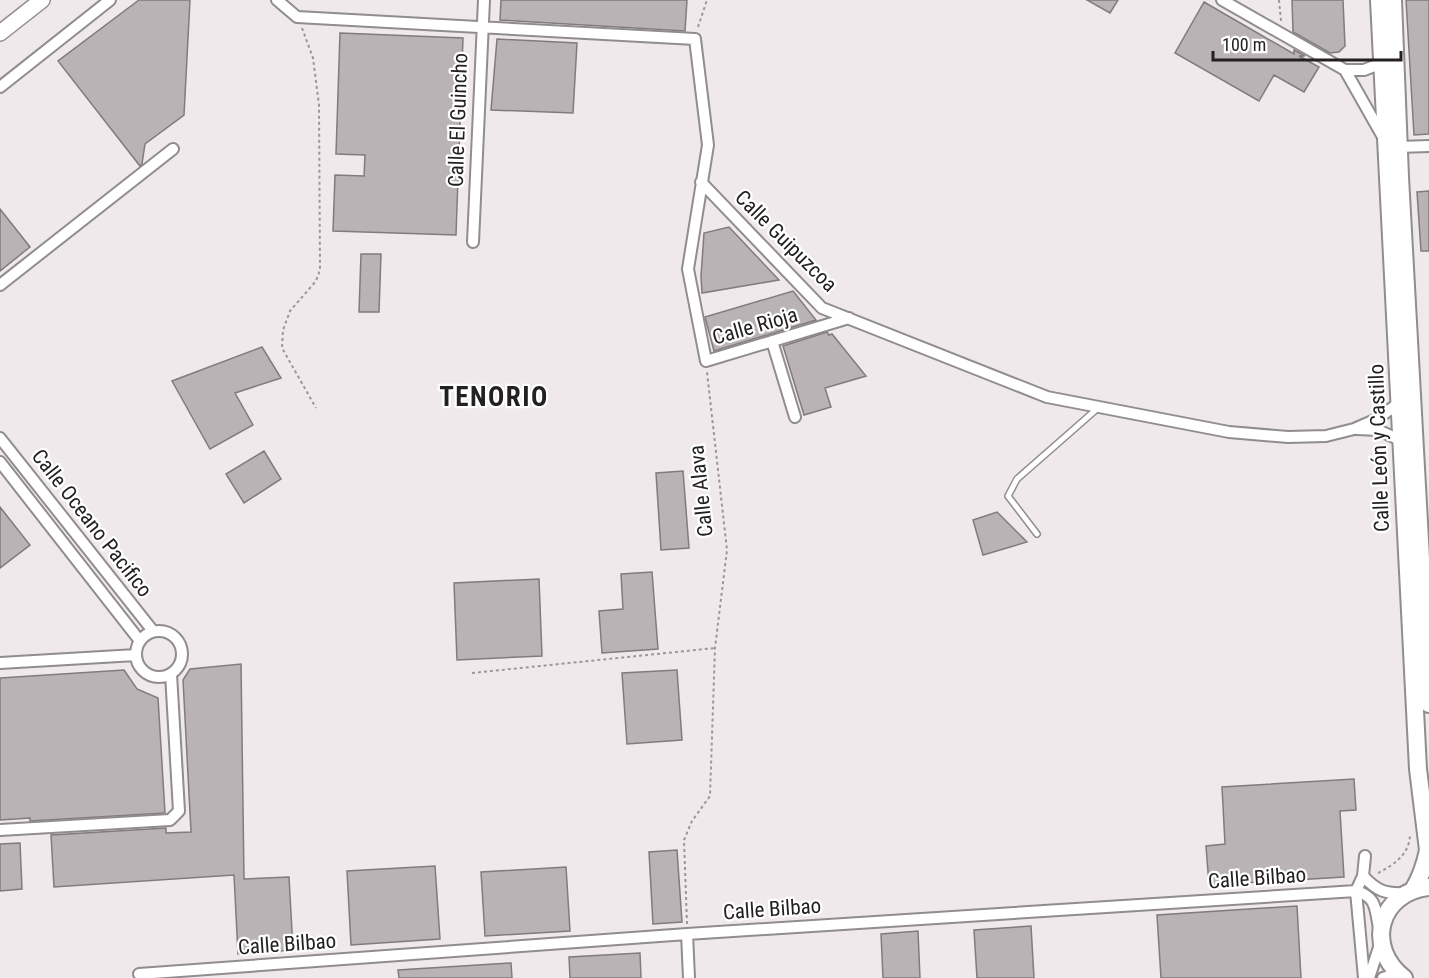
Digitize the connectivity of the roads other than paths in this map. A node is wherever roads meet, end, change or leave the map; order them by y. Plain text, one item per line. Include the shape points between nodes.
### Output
1 (42, 0) edge
2 (110, 0) edge
3 (277, 0) edge
4 (484, 0) edge
5 (1222, 0) edge
6 (1379, 0) edge
7 (1393, 0) edge
8 (482, 29) junction
9 (0, 33) edge
10 (1382, 63) junction
11 (1345, 70) junction
12 (1364, 70) junction
13 (0, 87) edge
14 (1359, 94) junction
15 (1392, 144) junction
16 (1429, 146) edge
17 (173, 149) dead end
18 (700, 182) junction
19 (473, 242) dead end
20 (0, 285) edge
21 (849, 318) junction
22 (772, 341) junction
23 (1400, 403) junction
24 (1099, 408) junction
25 (795, 417) dead end
26 (1353, 429) junction
27 (0, 438) edge
28 (1400, 440) junction
29 (0, 462) edge
30 (1424, 510) edge
31 (1037, 534) dead end
32 (153, 631) junction
33 (140, 641) junction
34 (136, 655) junction
35 (1428, 657) edge
36 (0, 663) edge
37 (171, 674) junction
38 (1429, 704) edge
39 (0, 830) edge
40 (1365, 855) dead end
41 (1363, 876) junction
42 (1376, 889) junction
43 (1416, 890) edge
44 (1356, 891) junction
45 (687, 934) junction
46 (1381, 936) junction
47 (139, 975) dead end
48 (1395, 976) edge
49 (689, 978) edge
50 (1364, 978) edge
51 (1369, 978) edge

1 - 9 main road
2 - 13 street
3 - 8 street via 297,17
4 - 8 street, Calle El Guincho
5 - 11 street
6 - 10 main road, Calle León y Castillo
7 - 15 main road, Calle León y Castillo
8 - 18 street via 695,39 708,145
8 - 19 street, Calle El Guincho
10 - 12 street
10 - 15 main road, Calle León y Castillo
11 - 12 street
11 - 14 street
12 - 14 street
14 - 15 street
15 - 16 street
15 - 23 main road, Calle León y Castillo
15 - 30 main road, Calle León y Castillo
17 - 20 street
18 - 21 street, Calle Guipuzcoa via 822,308
18 - 22 street, Calle Rioja via 687,268 706,361
21 - 22 street, Calle Rioja
21 - 24 street, Calle Guipuzcoa via 1047,397
22 - 25 street
23 - 26 street
23 - 28 main road, Calle León y Castillo
24 - 26 street, Calle Guipuzcoa via 1228,432 1288,437 1326,436
24 - 31 lane via 1017,479 1008,496
26 - 28 street via 1378,430
27 - 32 street, Calle Oceano Pacifico
28 - 43 main road, Calle León y Castillo via 1418,769 1428,850
29 - 33 street, Calle Oceano Pacifico
30 - 35 main road, Calle León y Castillo
32 - 33 street
32 - 37 street via 170,633 181,645 181,661
33 - 34 street
34 - 36 street
34 - 37 street via 144,671 152,676
35 - 38 main road, Calle León y Castillo
37 - 39 street via 179,811 170,820
40 - 41 street
41 - 42 street
41 - 44 street
42 - 43 street, Calle Bilbao via 1392,894
42 - 44 street, Calle Bilbao
43 - 46 main road, Calle León y Castillo via 1388,910
44 - 45 street, Calle Bilbao
44 - 46 street via 1368,894 1374,903
44 - 50 street
45 - 47 street, Calle Bilbao
45 - 49 street
46 - 48 main road via 1383,954
46 - 51 street

